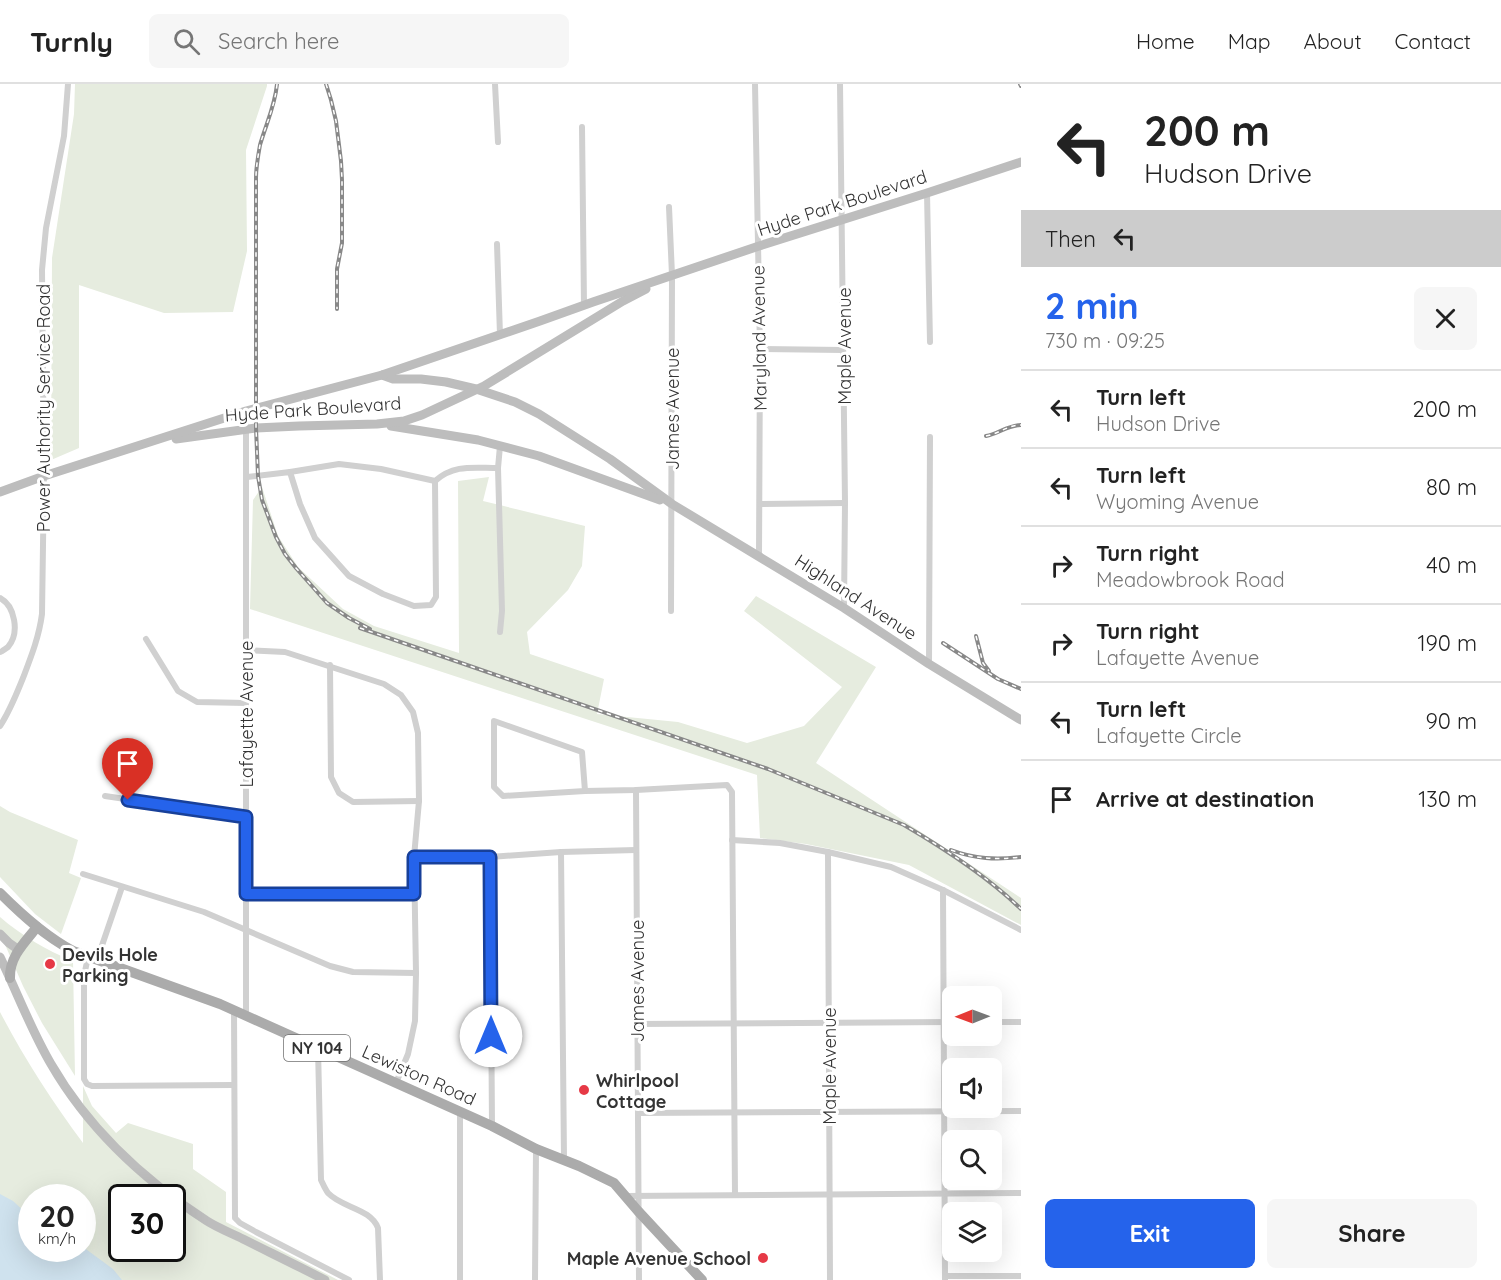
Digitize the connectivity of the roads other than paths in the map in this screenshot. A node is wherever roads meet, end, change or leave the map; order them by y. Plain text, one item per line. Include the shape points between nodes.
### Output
1 (68, 84) edge
2 (495, 84) edge
3 (755, 84) edge
4 (840, 84) edge
5 (582, 127) dead end
6 (498, 142) dead end
7 (1021, 162) edge
8 (927, 193) junction
9 (669, 207) dead end
10 (842, 219) junction
11 (497, 244) dead end
12 (759, 246) junction
13 (672, 275) junction
14 (584, 305) junction
15 (500, 335) junction
16 (930, 342) dead end
17 (760, 349) junction
18 (843, 350) junction
19 (382, 375) junction
20 (476, 389) junction
21 (246, 411) junction
22 (377, 424) junction
23 (246, 429) junction
24 (930, 437) dead end
25 (137, 446) junction
26 (500, 446) junction
27 (498, 468) junction
28 (290, 472) junction
29 (44, 476) junction
30 (247, 477) junction
31 (435, 481) junction
32 (0, 492) edge
33 (845, 503) junction
34 (672, 504) junction
35 (760, 504) junction
36 (759, 556) junction
37 (0, 598) edge
38 (844, 608) junction
39 (671, 611) dead end
40 (500, 632) dead end
41 (146, 639) dead end
42 (246, 650) junction
43 (0, 652) edge
44 (929, 664) junction
45 (330, 666) junction
46 (246, 704) junction
47 (1021, 720) edge
48 (0, 726) edge
49 (636, 790) junction
50 (585, 791) junction
51 (105, 796) dead end
52 (419, 801) junction
53 (246, 817) junction
54 (732, 840) junction
55 (636, 850) junction
56 (561, 852) junction
57 (828, 852) junction
58 (414, 857) junction
59 (490, 857) junction
60 (83, 874) dead end
61 (123, 887) junction
62 (943, 890) junction
63 (0, 893) edge
64 (246, 894) junction
65 (414, 894) junction
66 (37, 927) junction
67 (246, 930) junction
68 (1021, 930) edge
69 (0, 934) edge
70 (19, 950) junction
71 (0, 957) edge
72 (92, 959) junction
73 (416, 973) junction
74 (10, 978) junction
75 (944, 986) edge
76 (234, 1010) junction
77 (246, 1016) junction
78 (942, 1022) edge
79 (1002, 1022) edge
80 (1021, 1022) edge
81 (735, 1023) junction
82 (829, 1023) junction
83 (638, 1024) junction
84 (318, 1048) junction
85 (396, 1083) junction
86 (233, 1085) junction
87 (1002, 1111) edge
88 (1021, 1111) edge
89 (829, 1112) junction
90 (942, 1112) edge
91 (460, 1113) junction
92 (638, 1113) junction
93 (734, 1113) junction
94 (944, 1118) edge
95 (492, 1126) junction
96 (536, 1149) junction
97 (564, 1160) junction
98 (1021, 1193) edge
99 (830, 1194) junction
100 (945, 1194) junction
101 (735, 1195) junction
102 (625, 1196) junction
103 (638, 1196) junction
104 (638, 1211) junction
105 (1021, 1276) edge
106 (945, 1278) edge
107 (325, 1280) edge
108 (349, 1280) edge
109 (380, 1280) edge
110 (460, 1280) edge
111 (535, 1280) edge
112 (639, 1280) edge
113 (702, 1280) edge
114 (830, 1280) edge

1 - 29 street, Power Authority Service Road via 64,136 42,270
2 - 6 street
3 - 12 street, Maryland Avenue
4 - 10 street, Maple Avenue
5 - 14 street
7 - 8 main road, Hyde Park Boulevard
8 - 10 main road, Hyde Park Boulevard
8 - 16 street
9 - 13 street, James Avenue
10 - 12 main road, Hyde Park Boulevard
10 - 18 street, Maple Avenue
11 - 15 street
12 - 13 main road, Hyde Park Boulevard
12 - 17 street, Maryland Avenue
13 - 14 main road, Hyde Park Boulevard
13 - 20 main road, Hyde Park Boulevard
13 - 34 street, James Avenue
14 - 15 main road, Hyde Park Boulevard
15 - 19 main road, Hyde Park Boulevard
17 - 18 street
17 - 35 street, Maryland Avenue
18 - 33 street, Maple Avenue
19 - 20 main road, Highland Avenue
19 - 21 main road, Hyde Park Boulevard
20 - 22 main road, Hyde Park Boulevard via 422,415
20 - 34 main road, Highland Avenue via 539,414
21 - 23 street, Lafayette Avenue
21 - 25 main road, Hyde Park Boulevard
22 - 23 main road, Hyde Park Boulevard
22 - 26 main road, Highland Avenue
23 - 25 main road, Hyde Park Boulevard
23 - 30 street, Lafayette Avenue
24 - 44 street
25 - 29 main road, Hyde Park Boulevard
26 - 27 street
26 - 34 main road, Highland Avenue
27 - 31 street via 449,470
27 - 40 street
28 - 30 street
28 - 31 street via 339,464
28 - 31 street via 315,538 349,576 414,606 431,605 436,597
29 - 32 main road, Hyde Park Boulevard
29 - 48 street, Power Authority Service Road via 40,631
30 - 42 street, Lafayette Avenue
33 - 35 street
33 - 38 street, Maple Avenue
34 - 36 main road, Highland Avenue
34 - 39 street, James Avenue
35 - 36 street, Maryland Avenue
36 - 38 main road, Highland Avenue
37 - 43 street via 13,614 14,635
38 - 44 main road, Highland Avenue
41 - 46 street via 178,691 196,702
42 - 45 street via 285,652
42 - 46 street, Lafayette Avenue
44 - 47 main road, Highland Avenue
45 - 52 street via 384,684 401,695 413,712 418,733
45 - 52 street via 330,777 339,793 353,802
46 - 53 street, Lafayette Avenue
49 - 50 street
49 - 54 street via 727,785 732,792
49 - 55 street, James Avenue
50 - 50 street via 502,796 494,787 494,721 582,752
51 - 53 street
52 - 58 street
53 - 64 street, Lafayette Avenue
54 - 57 street
54 - 81 street
55 - 56 street
55 - 83 street, James Avenue
56 - 59 street
56 - 97 street
57 - 62 street via 891,867
57 - 82 street, Maple Avenue
58 - 59 street
58 - 65 street
59 - 95 street
60 - 61 street
61 - 67 street
61 - 72 street
62 - 68 street
62 - 75 street
63 - 66 main road, Lewiston Road / NY 104
64 - 65 street
64 - 67 street, Lafayette Avenue
65 - 73 street
66 - 70 main road
66 - 72 main road, Lewiston Road / NY 104
67 - 73 street via 353,972
67 - 77 street, Lafayette Avenue
69 - 70 main road
70 - 74 main road via 10,968
71 - 74 main road
72 - 76 main road, Lewiston Road / NY 104
72 - 86 street via 84,976 87,1084
73 - 85 street via 415,1021
74 - 107 main road via 60,1079 127,1159 208,1221
76 - 77 main road, Lewiston Road / NY 104
76 - 86 street
77 - 84 main road, Lewiston Road / NY 104
78 - 82 street
79 - 80 street
81 - 82 street
81 - 83 street
81 - 93 street
82 - 89 street, Maple Avenue
83 - 92 street, James Avenue
84 - 85 main road, Lewiston Road / NY 104
84 - 109 street via 321,1180 334,1198 375,1221
85 - 91 main road, Lewiston Road / NY 104
86 - 108 street via 235,1218
87 - 88 street
89 - 90 street
89 - 93 street
89 - 99 street, Maple Avenue
91 - 95 main road, Lewiston Road / NY 104
91 - 110 street
92 - 93 street
92 - 103 street, James Avenue
93 - 101 street
94 - 100 street
95 - 96 main road, Lewiston Road / NY 104
96 - 97 main road, Lewiston Road / NY 104
96 - 111 street
97 - 102 main road, Lewiston Road / NY 104 via 614,1183
98 - 100 street
99 - 100 street
99 - 101 street
99 - 114 street, Maple Avenue
100 - 106 street
101 - 103 street
102 - 103 street
102 - 104 main road, Lewiston Road / NY 104
103 - 104 street, James Avenue
104 - 112 street, James Avenue
104 - 113 main road, Lewiston Road / NY 104
105 - 106 street

